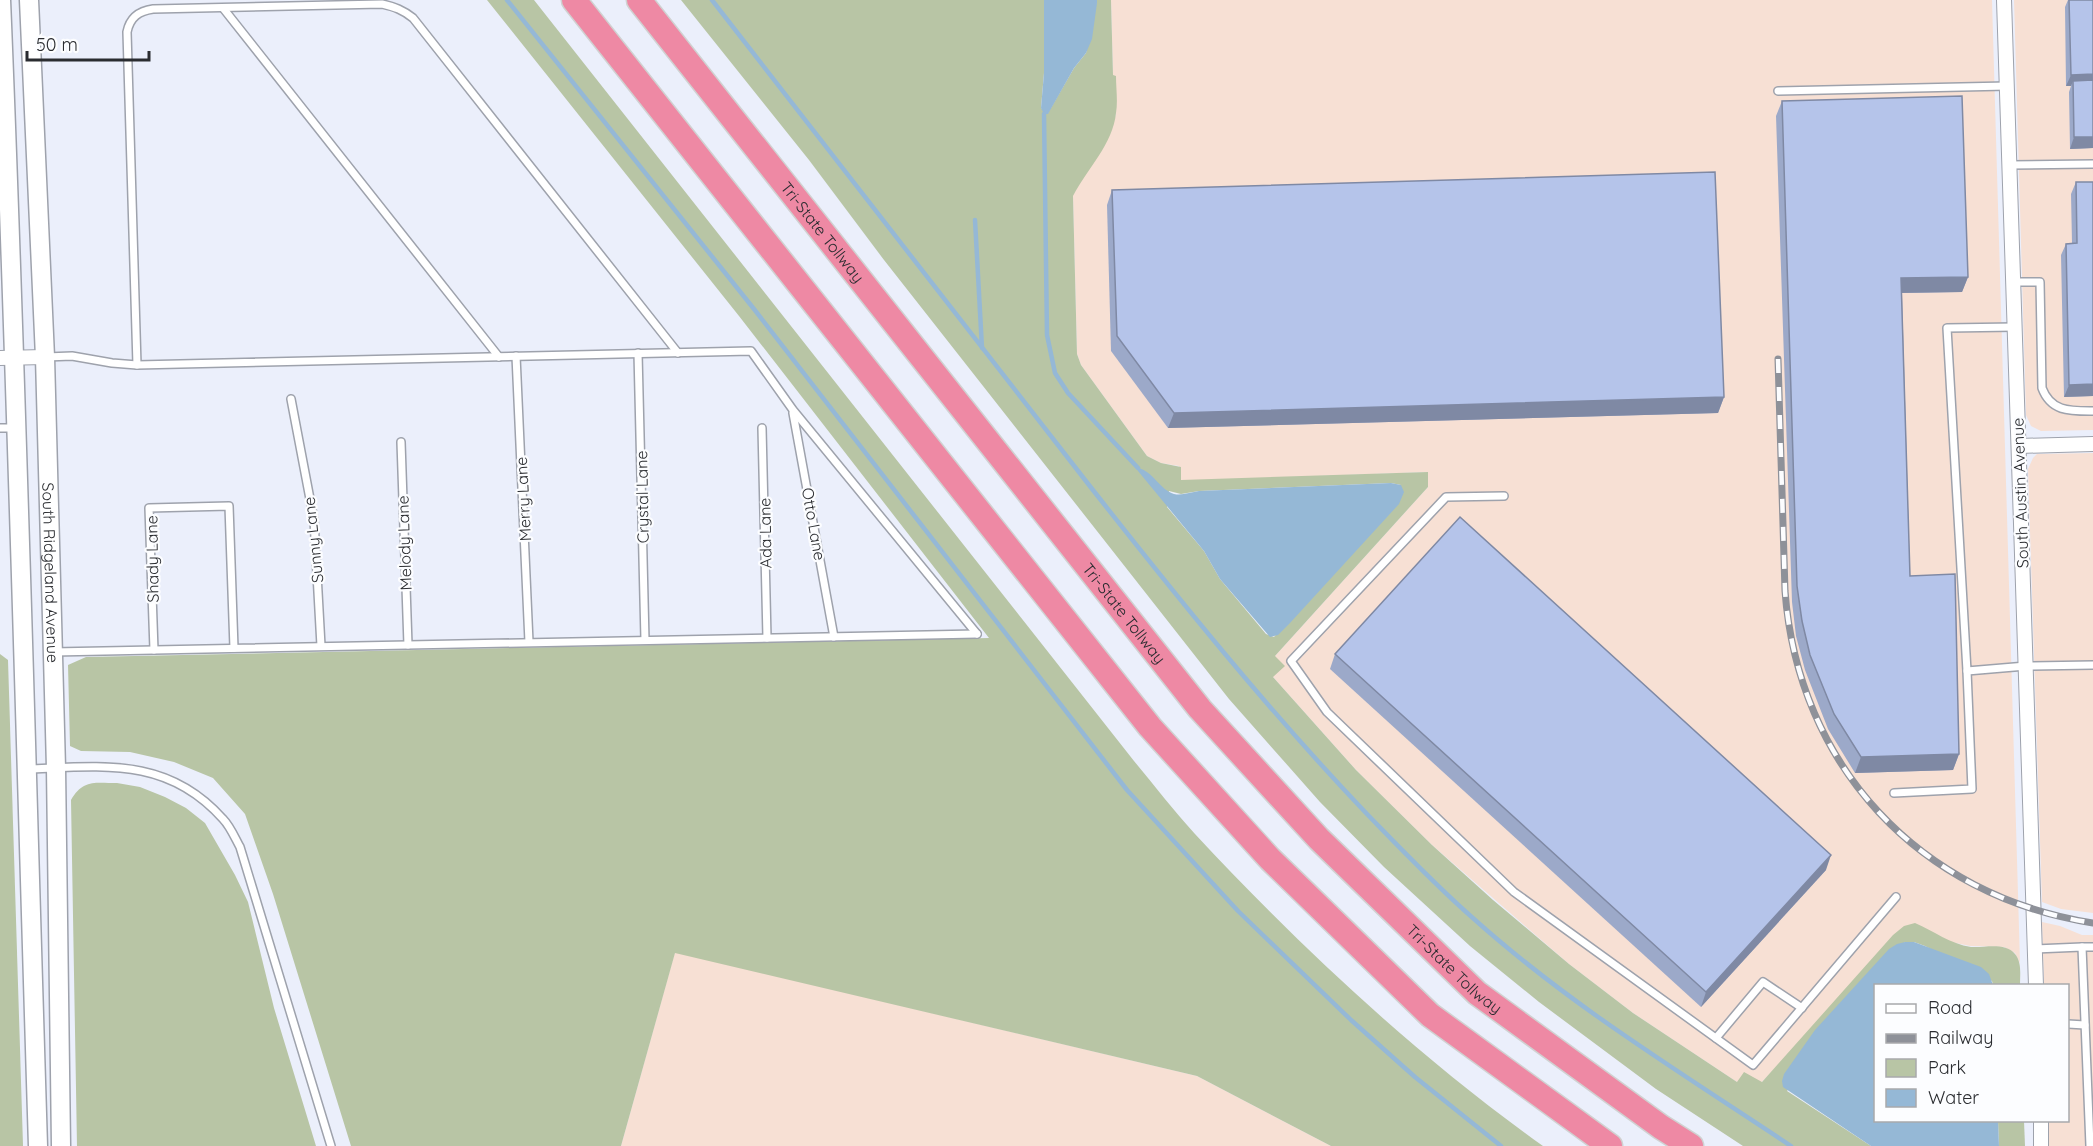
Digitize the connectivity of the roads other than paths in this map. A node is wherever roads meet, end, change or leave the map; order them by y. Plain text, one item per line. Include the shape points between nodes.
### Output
1 (1, 0) edge
2 (29, 0) edge
3 (574, 0) edge
4 (639, 0) edge
5 (2004, 0) edge
6 (223, 8) junction
7 (2007, 86) junction
8 (1778, 91) dead end
9 (2093, 164) edge
10 (2010, 165) junction
11 (6, 247) edge
12 (2013, 282) junction
13 (2015, 327) junction
14 (638, 353) junction
15 (678, 353) junction
16 (516, 356) junction
17 (45, 357) junction
18 (499, 357) junction
19 (8, 358) edge
20 (137, 365) junction
21 (291, 399) dead end
22 (793, 410) junction
23 (2093, 411) edge
24 (8, 428) edge
25 (762, 428) dead end
26 (400, 442) dead end
27 (2093, 444) edge
28 (2019, 446) junction
29 (1504, 496) dead end
30 (834, 637) junction
31 (767, 638) junction
32 (645, 640) junction
33 (529, 642) junction
34 (408, 645) junction
35 (321, 646) junction
36 (234, 648) junction
37 (154, 650) junction
38 (53, 652) junction
39 (2093, 665) edge
40 (2026, 666) junction
41 (1967, 671) junction
42 (56, 768) junction
43 (27, 770) junction
44 (1894, 793) dead end
45 (1896, 897) dead end
46 (2082, 947) junction
47 (2093, 947) edge
48 (2035, 949) junction
49 (2036, 984) edge
50 (1802, 1008) junction
51 (2069, 1024) edge
52 (2085, 1025) junction
53 (1716, 1038) junction
54 (2041, 1122) edge
55 (38, 1146) edge
56 (61, 1146) edge
57 (331, 1146) edge
58 (1610, 1146) edge
59 (1691, 1146) edge
60 (2041, 1146) edge
61 (2090, 1146) edge

1 - 11 main road, South Ridgeland Avenue
2 - 17 main road, South Ridgeland Avenue
3 - 58 highway via 1150,727 1270,859 1430,1015
4 - 59 highway, Tri-State Tollway via 1200,709 1319,839 1477,993
5 - 7 street, South Austin Avenue
6 - 15 lane via 382,4 397,7 413,18
6 - 18 lane
6 - 20 lane via 143,10 128,26
7 - 8 lane
7 - 10 street, South Austin Avenue
9 - 10 lane
10 - 12 street, South Austin Avenue
11 - 19 main road, South Ridgeland Avenue
12 - 13 street, South Austin Avenue
12 - 23 lane via 2040,282 2045,397 2062,409
13 - 28 street, South Austin Avenue
13 - 41 lane via 1947,328
14 - 15 lane
14 - 16 lane
14 - 32 lane, Crystal Lane
15 - 22 lane via 751,351
16 - 18 lane
16 - 33 lane, Merry Lane
17 - 19 street
17 - 20 lane via 72,356
17 - 38 main road, South Ridgeland Avenue
18 - 20 lane
19 - 24 main road, South Ridgeland Avenue
21 - 35 lane, Sunny Lane via 314,520
22 - 30 lane, Otto Lane
22 - 30 lane via 977,634
24 - 43 main road, South Ridgeland Avenue
25 - 31 lane, Ada Lane
26 - 34 lane, Melody Lane
27 - 28 street
28 - 40 street, South Austin Avenue
29 - 53 lane via 1446,497 1291,661 1327,712 1514,892
30 - 31 lane
31 - 32 lane
32 - 33 lane
33 - 34 lane
34 - 35 lane
35 - 36 lane
36 - 37 lane
36 - 37 lane, Shady Lane via 229,506 150,508
37 - 38 lane
38 - 42 main road, South Ridgeland Avenue
39 - 40 lane
40 - 41 lane
40 - 48 street, South Austin Avenue
41 - 44 lane via 1972,789
42 - 43 lane
42 - 56 main road, South Ridgeland Avenue
42 - 57 lane via 122,767 159,774 193,792 224,820 240,847
43 - 55 main road, South Ridgeland Avenue
45 - 50 lane
46 - 47 lane
46 - 48 lane
46 - 52 lane
48 - 49 street, South Austin Avenue
50 - 53 lane via 1763,982
50 - 53 lane via 1753,1065
51 - 52 lane
52 - 61 lane
54 - 60 street

